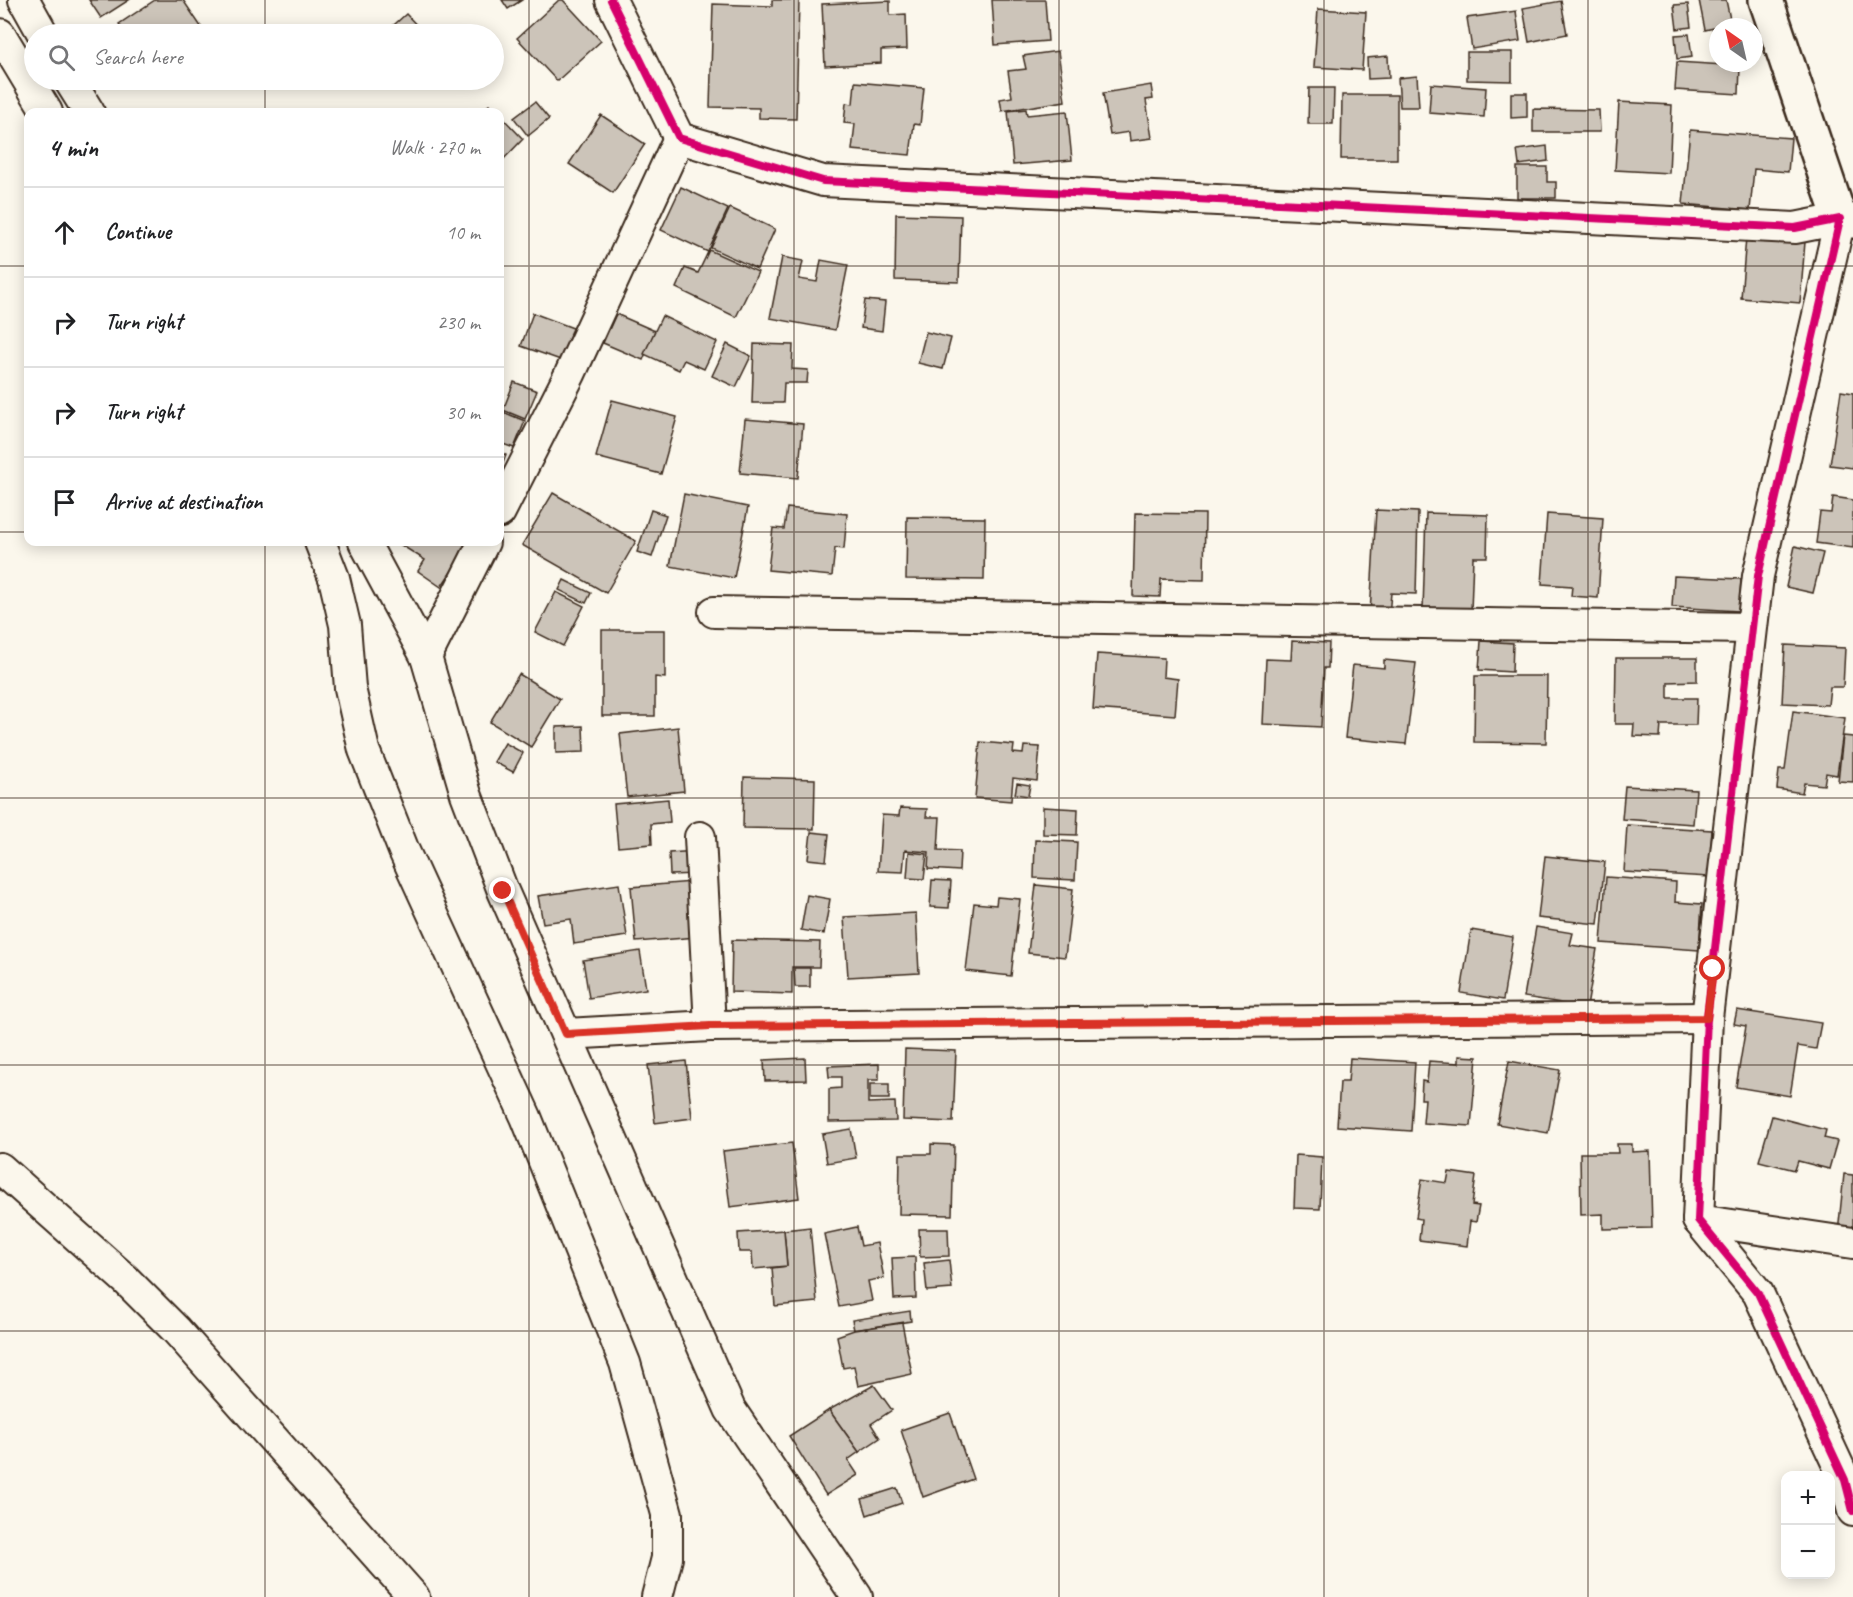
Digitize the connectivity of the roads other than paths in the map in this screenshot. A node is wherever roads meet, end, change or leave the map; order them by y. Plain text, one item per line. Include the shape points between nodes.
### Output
1 (24, 0) edge
2 (611, 0) edge
3 (1766, 0) edge
4 (38, 24) edge
5 (0, 33) edge
6 (24, 73) edge
7 (34, 90) edge
8 (75, 90) edge
9 (45, 108) edge
10 (86, 108) edge
11 (679, 138) junction
12 (1847, 220) edge
13 (504, 504) edge
14 (322, 546) edge
15 (366, 546) edge
16 (482, 546) edge
17 (714, 612) dead end
18 (1751, 628) junction
19 (426, 657) junction
20 (700, 837) dead end
21 (1707, 1018) junction
22 (710, 1026) junction
23 (566, 1034) junction
24 (0, 1168) edge
25 (1698, 1220) junction
26 (1853, 1243) edge
27 (1853, 1511) edge
28 (414, 1597) edge
29 (657, 1597) edge
30 (857, 1597) edge

1 - 4 street
2 - 11 street
3 - 12 street
5 - 6 street
7 - 9 street
8 - 10 street
11 - 12 street via 823,181 1795,228
11 - 13 street via 570,374
12 - 18 street via 1758,576
14 - 29 street via 345,625 350,688 364,750 404,851 526,1117 625,1363 668,1514 667,1558
15 - 19 street
16 - 19 street
17 - 18 street
18 - 21 street
19 - 23 street via 466,794 503,891
20 - 22 street
21 - 22 street
21 - 25 street
22 - 23 street
23 - 30 street via 730,1409
24 - 28 street via 125,1278 176,1330
25 - 26 street
25 - 27 street via 1758,1293 1845,1480

